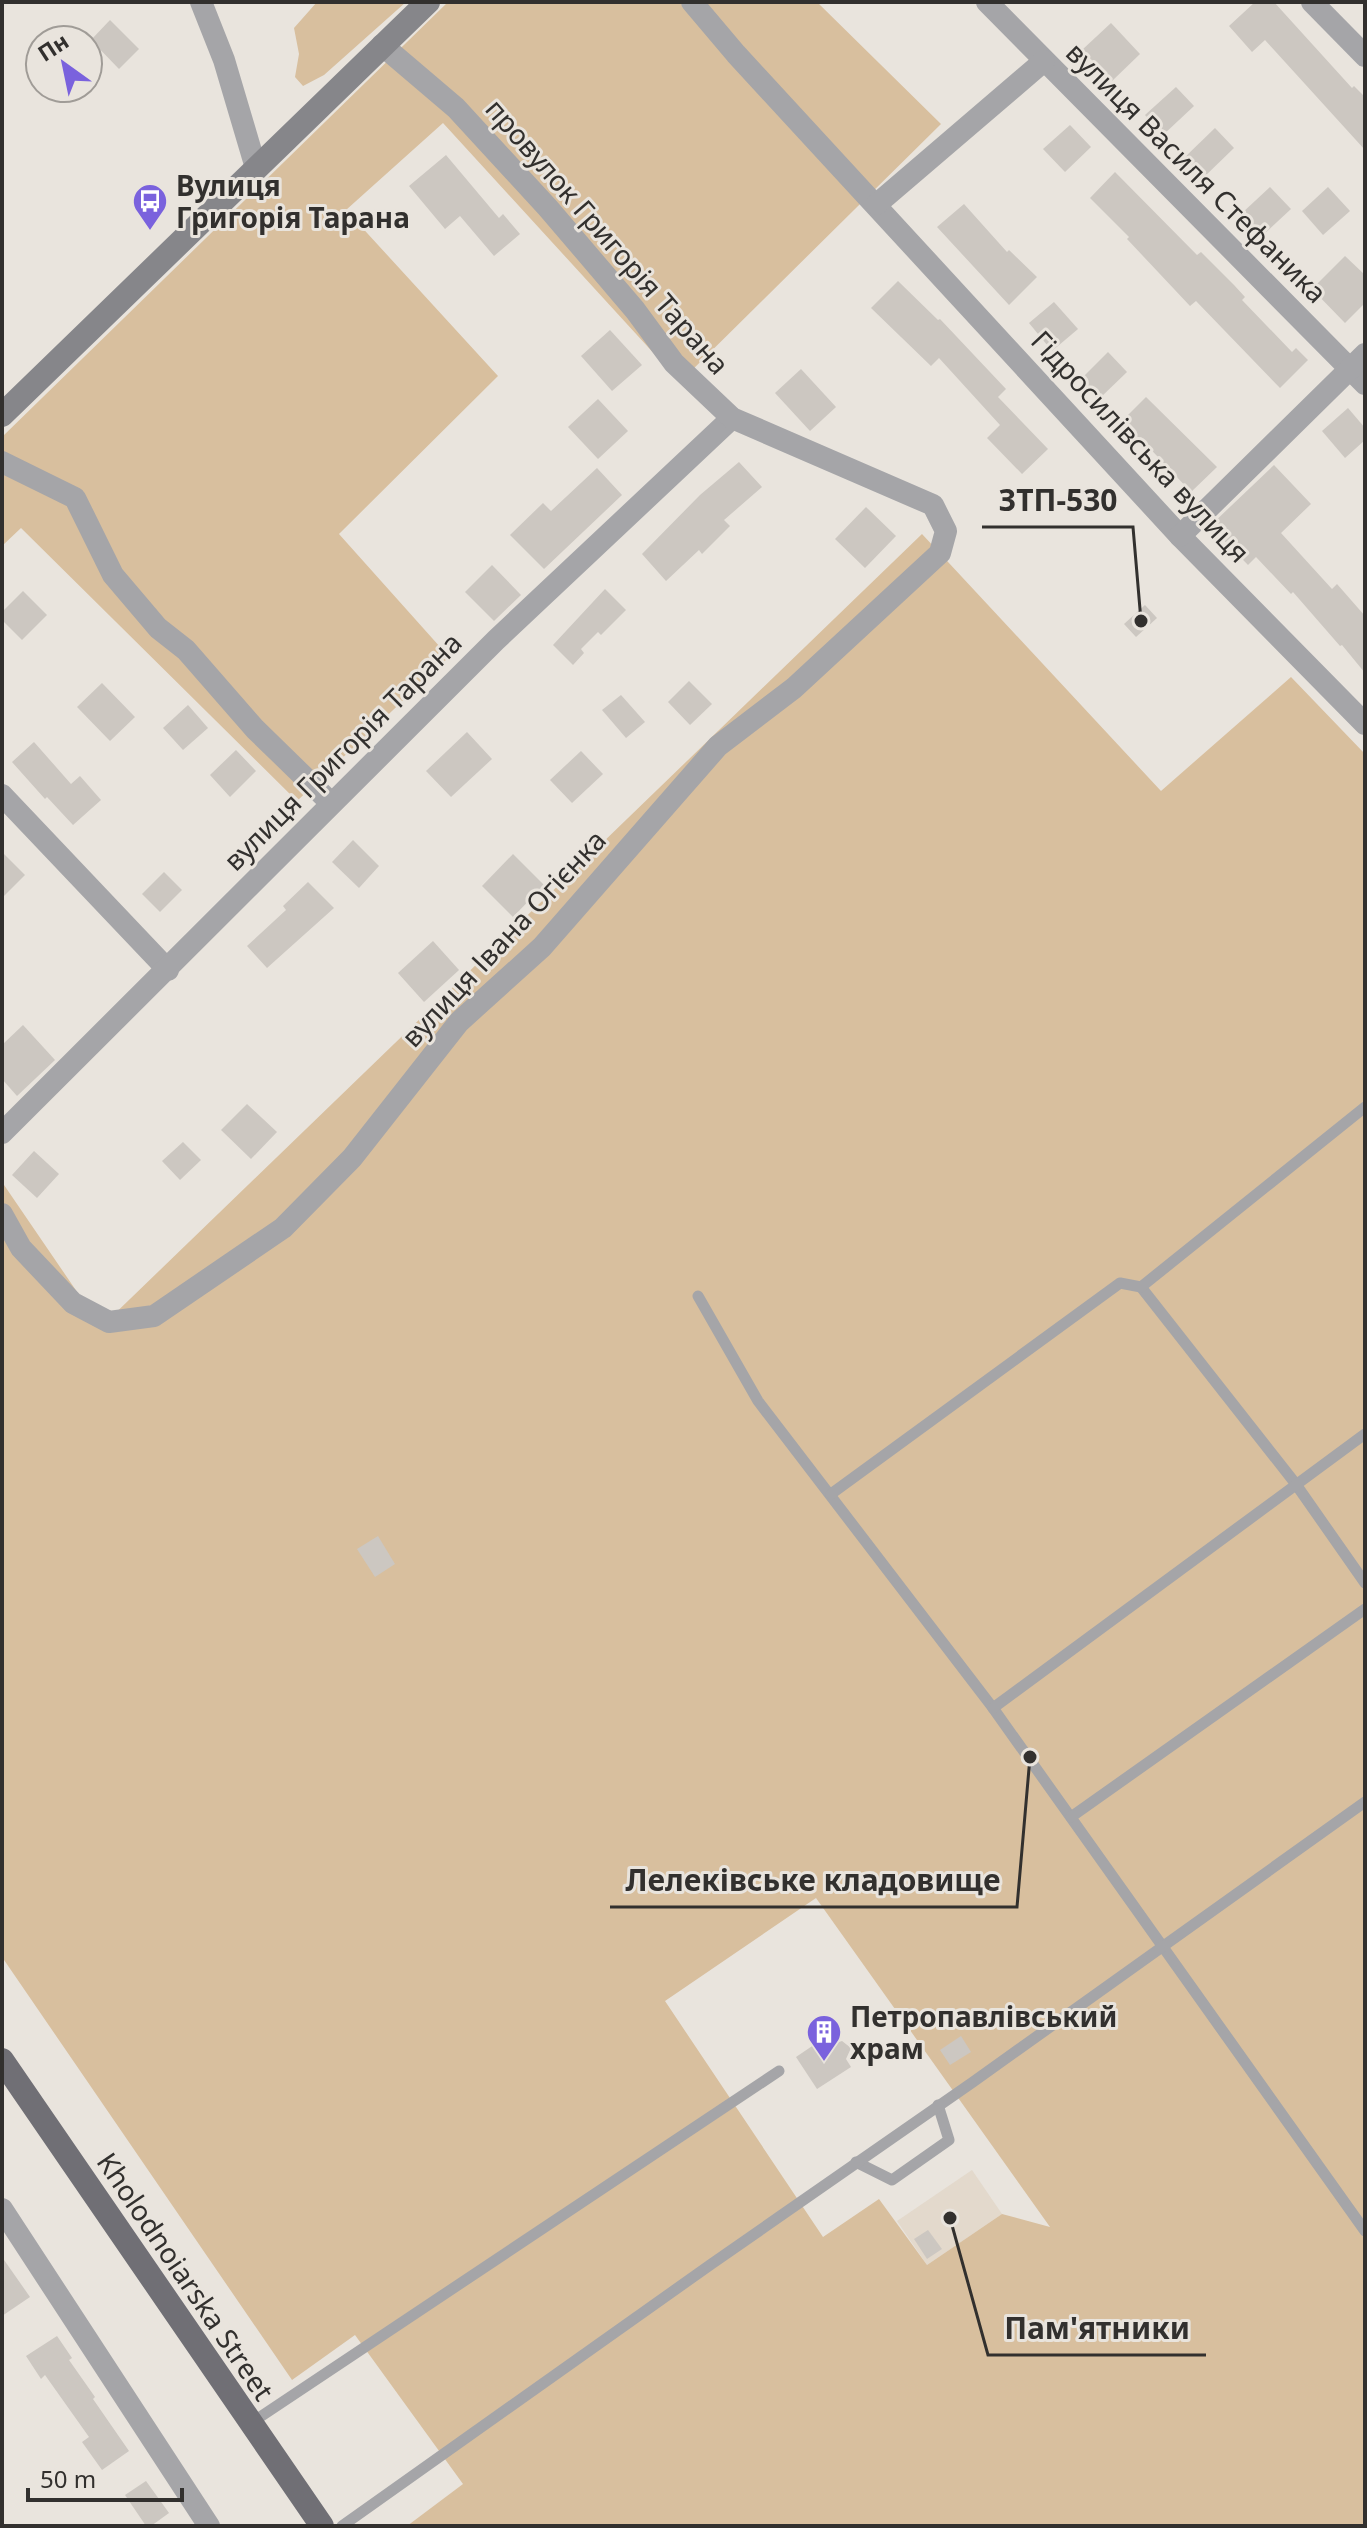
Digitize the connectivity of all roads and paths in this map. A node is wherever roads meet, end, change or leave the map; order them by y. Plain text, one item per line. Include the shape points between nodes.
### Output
1 (201, 2) edge
2 (428, 2) edge
3 (692, 2) edge
4 (987, 2) edge
5 (1312, 2) edge
6 (382, 45) junction
7 (1365, 56) edge
8 (1044, 61) junction
9 (256, 168) junction
10 (877, 204) junction
11 (1360, 369) edge
12 (2, 415) edge
13 (732, 418) junction
14 (2, 462) edge
15 (933, 505) joint
16 (1180, 536) junction
17 (1365, 724) edge
18 (2, 795) edge
19 (331, 803) junction
20 (168, 970) junction
21 (1365, 1107) edge
22 (2, 1133) edge
23 (2, 1214) edge
24 (1141, 1287) junction
25 (698, 1296) dead end
26 (1365, 1434) edge
27 (1295, 1483) junction
28 (831, 1494) junction
29 (1365, 1583) edge
30 (1365, 1609) edge
31 (993, 1708) junction
32 (1365, 1802) edge
33 (1071, 1817) junction
34 (1163, 1946) junction
35 (2, 2060) edge
36 (779, 2071) dead end
37 (938, 2105) junction
38 (856, 2162) junction
39 (2, 2209) edge
40 (1365, 2231) edge
41 (250, 2423) junction
42 (209, 2526) edge
43 (322, 2526) edge
44 (342, 2526) edge

1 - 9 street
2 - 6 street
3 - 10 street, Гідросилівська вулиця
4 - 8 street, вулиця Василя Стефаника
5 - 7 street
6 - 9 street
6 - 13 street, провулок Григорія Тарана via 456,108 626,299 674,363
8 - 10 street
8 - 11 street, вулиця Василя Стефаника
9 - 12 street
10 - 16 street, Гідросилівська вулиця
11 - 16 street
13 - 15 street, провулок Григорія Тарана
13 - 19 street, вулиця Григорія Тарана
14 - 19 street via 75,498 113,575 158,628 186,650 255,729
15 - 23 street, вулиця Івана Огієнка via 946,531 940,553 794,688 718,746 542,947 459,1022 352,1158 283,1228 154,1316 109,1322 73,1303 21,1248
16 - 17 street, Гідросилівська вулиця
18 - 20 street
19 - 20 street, вулиця Григорія Тарана
20 - 22 street, вулиця Григорія Тарана
21 - 24 lane
24 - 27 lane
24 - 28 lane via 1120,1283
25 - 28 lane via 758,1401
26 - 27 lane
27 - 29 lane
27 - 31 lane
28 - 31 lane
30 - 33 lane
31 - 33 lane
32 - 34 lane
33 - 34 lane
34 - 37 lane
34 - 40 lane
35 - 41 main road, Kholodnoiarska Street
36 - 41 lane
37 - 38 lane
37 - 38 lane via 949,2140 892,2180
38 - 44 lane
39 - 42 street
41 - 43 main road, Kholodnoiarska Street

